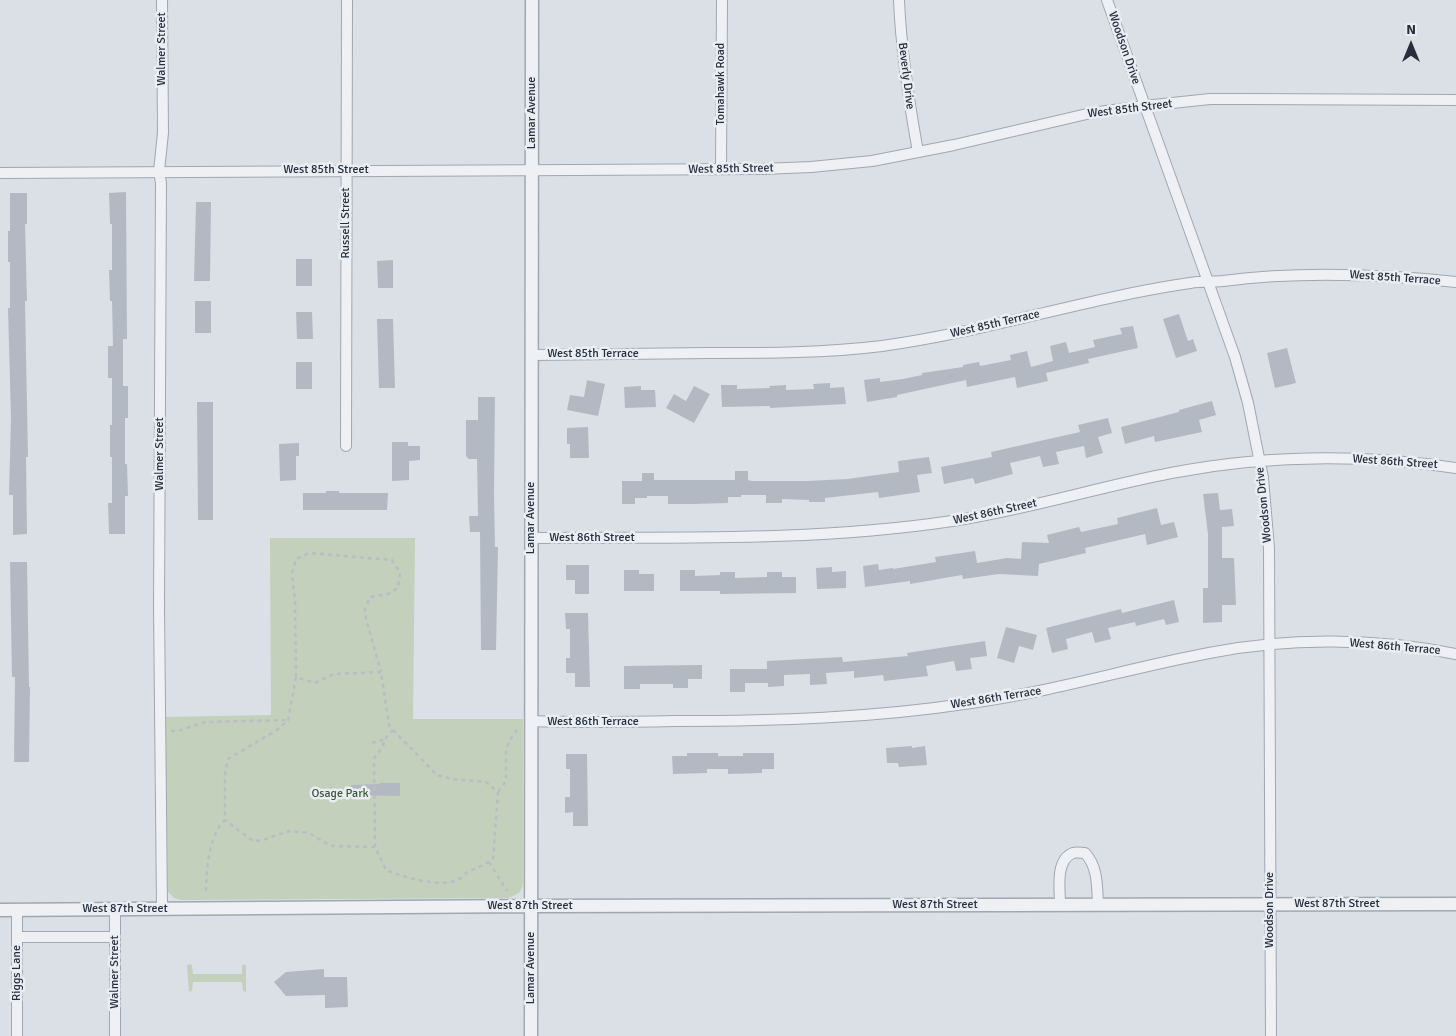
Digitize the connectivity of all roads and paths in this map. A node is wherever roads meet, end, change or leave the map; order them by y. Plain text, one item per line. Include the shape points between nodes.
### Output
1 (162, 0) edge
2 (347, 0) edge
3 (532, 0) edge
4 (722, 0) edge
5 (900, 0) edge
6 (1107, 0) edge
7 (1456, 100) edge
8 (1144, 106) junction
9 (918, 152) junction
10 (721, 169) junction
11 (346, 170) junction
12 (531, 170) junction
13 (160, 171) junction
14 (0, 173) edge
15 (1208, 282) junction
16 (1456, 282) edge
17 (532, 355) junction
18 (346, 446) dead end
19 (1260, 461) junction
20 (1456, 468) edge
21 (531, 538) junction
22 (1270, 645) junction
23 (1456, 654) edge
24 (381, 672) junction
25 (296, 677) junction
26 (288, 720) junction
27 (526, 721) junction
28 (393, 730) junction
29 (170, 731) dead end
30 (384, 740) junction
31 (372, 744) dead end
32 (498, 792) junction
33 (226, 820) junction
34 (375, 846) junction
35 (489, 862) junction
36 (206, 891) dead end
37 (507, 891) dead end
38 (1060, 904) junction
39 (1098, 904) junction
40 (1270, 904) junction
41 (1456, 904) edge
42 (530, 906) junction
43 (162, 908) junction
44 (115, 909) junction
45 (0, 910) edge
46 (17, 910) junction
47 (17, 937) junction
48 (115, 937) junction
49 (17, 1036) edge
50 (115, 1036) edge
51 (531, 1036) edge
52 (1271, 1036) edge

1 - 13 street, Walmer Street via 163,134
2 - 11 street, Russell Street
3 - 12 street, Lamar Avenue
4 - 10 street, Tomahawk Road
5 - 9 street, Beverly Drive via 908,97
6 - 8 street, Woodson Drive
7 - 8 street, West 85th Street via 1210,99
8 - 9 street, West 85th Street via 1091,113
8 - 15 street, Woodson Drive
9 - 10 street, West 85th Street via 872,161 811,167
10 - 12 street, West 85th Street
11 - 12 street, West 85th Street
11 - 13 street, West 85th Street
11 - 18 street, Russell Street
12 - 17 street, Lamar Avenue
13 - 14 street, West 85th Street
13 - 43 street, Walmer Street
15 - 16 street, West 85th Terrace via 1321,274
15 - 17 street, West 85th Terrace via 1192,282 1104,299 950,335 882,346 760,353
15 - 19 street, Woodson Drive via 1248,403
17 - 21 street, Lamar Avenue
19 - 20 street, West 86th Street via 1368,459
19 - 21 street, West 86th Street via 1173,473 952,521 872,531 792,536
19 - 22 street, Woodson Drive via 1269,548
21 - 27 street, Lamar Avenue
22 - 23 street, West 86th Terrace via 1334,642
22 - 27 street, West 86th Terrace via 1210,652 1038,692 896,713 742,721
22 - 40 street, Woodson Drive
24 - 25 path via 334,674 316,683
24 - 25 path via 365,609 370,597 388,594 398,588 400,573 392,560 309,553 296,559 292,573
24 - 28 path via 389,725
25 - 26 path
26 - 29 path via 205,722
26 - 33 path via 228,759 225,774
27 - 32 path via 509,741 506,781
27 - 42 street, Lamar Avenue
28 - 30 path
28 - 32 path via 437,775 486,782
30 - 31 path
30 - 34 path via 383,747 374,758
32 - 35 path via 493,859
33 - 34 path via 253,841 289,831 309,833 330,846
33 - 36 path via 210,848
34 - 35 path via 386,870 440,884 458,880 466,872
35 - 37 path
38 - 39 street, West 87th Street
38 - 39 street via 1060,872 1064,859 1074,853 1085,853 1092,860
38 - 42 street, West 87th Street
39 - 40 street, West 87th Street
40 - 41 street, West 87th Street
40 - 52 street, Woodson Drive
42 - 43 street, West 87th Street
42 - 51 street, Lamar Avenue
43 - 44 street, West 87th Street
44 - 46 street, West 87th Street
44 - 48 street, Walmer Street
45 - 46 street, West 87th Street
46 - 47 street, Riggs Lane
47 - 48 street
47 - 49 street, Riggs Lane
48 - 50 street, Walmer Street

